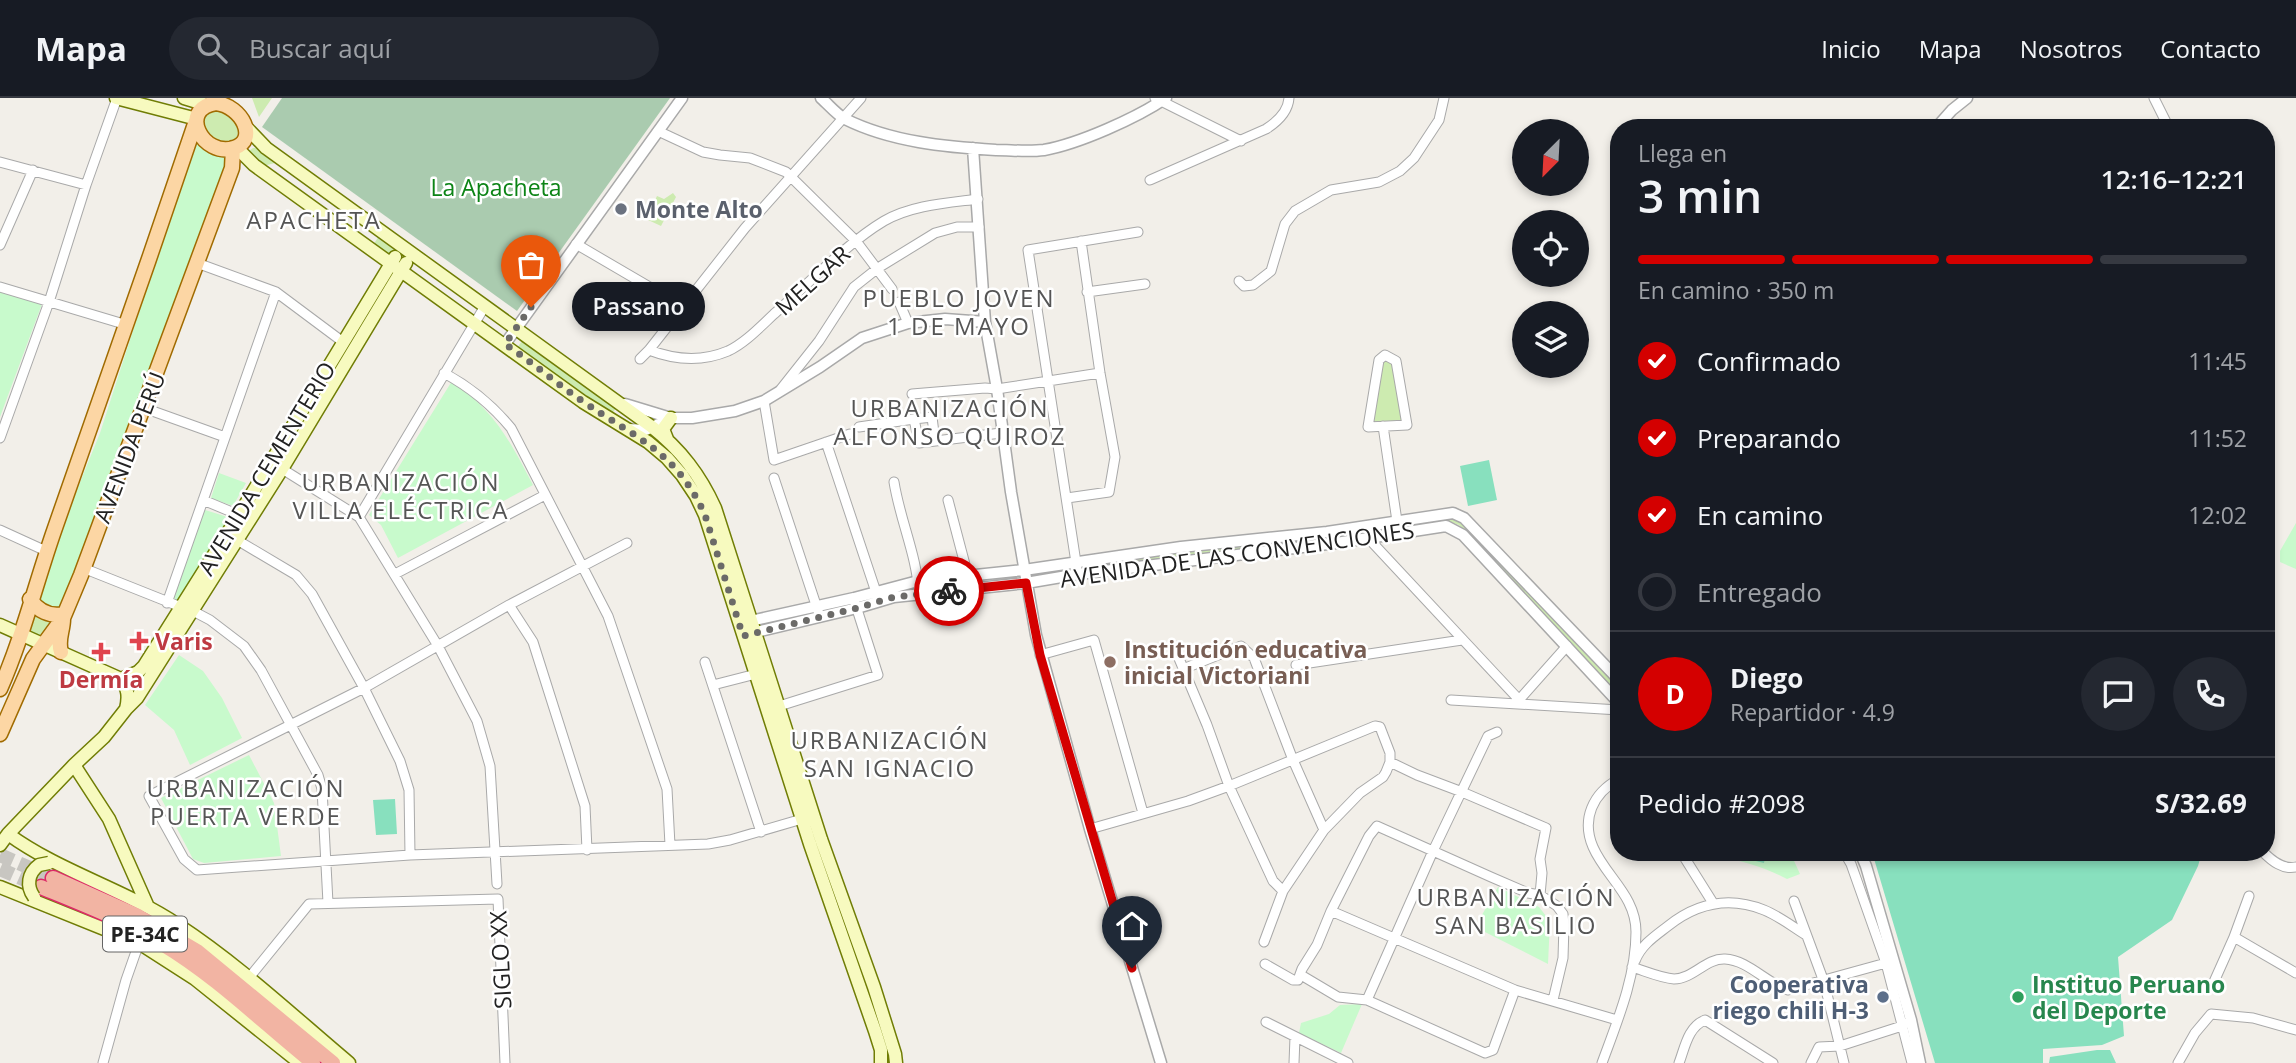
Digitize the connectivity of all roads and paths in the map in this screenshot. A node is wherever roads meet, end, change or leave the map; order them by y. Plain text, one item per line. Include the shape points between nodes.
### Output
1 (117, 98) edge
2 (184, 98) edge
3 (240, 98) edge
4 (682, 98) edge
5 (821, 98) edge
6 (861, 98) edge
7 (1289, 98) edge
8 (1444, 98) edge
9 (1967, 98) edge
10 (2154, 98) edge
11 (1161, 99) edge
12 (210, 102) edge
13 (843, 118) junction
14 (1944, 119) edge
15 (2164, 119) edge
16 (196, 120) junction
17 (244, 122) junction
18 (657, 131) junction
19 (1241, 141) junction
20 (235, 148) junction
21 (973, 148) junction
22 (0, 162) edge
23 (33, 170) junction
24 (790, 176) junction
25 (1150, 180) dead end
26 (86, 185) junction
27 (978, 199) junction
28 (979, 227) junction
29 (1138, 232) dead end
30 (856, 241) junction
31 (1081, 241) junction
32 (576, 244) junction
33 (0, 245) edge
34 (407, 250) junction
35 (197, 263) junction
36 (396, 266) junction
37 (878, 268) junction
38 (1239, 281) dead end
39 (1145, 285) dead end
40 (0, 287) edge
41 (892, 289) dead end
42 (276, 292) junction
43 (1087, 292) junction
44 (49, 302) junction
45 (899, 302) dead end
46 (485, 306) junction
47 (682, 306) junction
48 (474, 322) junction
49 (985, 322) junction
50 (908, 323) junction
51 (127, 326) junction
52 (516, 328) junction
53 (343, 342) junction
54 (505, 344) junction
55 (649, 350) junction
56 (640, 359) dead end
57 (444, 373) junction
58 (1100, 373) junction
59 (1048, 381) junction
60 (997, 389) junction
61 (778, 392) junction
62 (912, 394) dead end
63 (618, 401) junction
64 (764, 401) junction
65 (144, 408) junction
66 (671, 418) junction
67 (914, 419) junction
68 (1383, 426) junction
69 (652, 427) junction
70 (859, 427) dead end
71 (627, 429) junction
72 (1002, 433) junction
73 (850, 434) dead end
74 (225, 437) junction
75 (0, 438) edge
76 (667, 439) junction
77 (935, 441) junction
78 (826, 442) junction
79 (276, 466) junction
80 (774, 478) dead end
81 (894, 482) dead end
82 (545, 495) junction
83 (1067, 498) junction
84 (948, 499) dead end
85 (203, 500) junction
86 (239, 515) junction
87 (359, 517) junction
88 (1398, 527) junction
89 (0, 530) edge
90 (1369, 539) junction
91 (237, 540) junction
92 (1251, 540) junction
93 (627, 543) dead end
94 (47, 551) junction
95 (1254, 553) junction
96 (1076, 562) junction
97 (582, 566) junction
98 (83, 568) junction
99 (1024, 570) junction
100 (396, 574) junction
101 (1079, 574) junction
102 (968, 576) junction
103 (918, 581) junction
104 (1026, 583) junction
105 (876, 592) junction
106 (919, 594) junction
107 (30, 599) junction
108 (167, 603) junction
109 (856, 603) junction
110 (509, 605) junction
111 (186, 609) junction
112 (819, 612) junction
113 (64, 616) junction
114 (0, 625) edge
115 (747, 628) junction
116 (22, 634) junction
117 (1462, 640) junction
118 (42, 644) junction
119 (438, 646) junction
120 (1567, 646) junction
121 (1175, 649) dead end
122 (61, 652) junction
123 (1040, 655) junction
124 (705, 662) dead end
125 (1296, 666) dead end
126 (1183, 668) junction
127 (1610, 671) edge
128 (756, 674) junction
129 (121, 679) junction
130 (713, 685) junction
131 (364, 688) junction
132 (0, 689) edge
133 (1610, 693) edge
134 (1451, 700) dead end
135 (1521, 702) junction
136 (773, 708) junction
137 (126, 709) junction
138 (1610, 709) edge
139 (290, 724) junction
140 (1497, 732) dead end
141 (0, 734) edge
142 (1293, 760) junction
143 (1390, 762) junction
144 (74, 765) junction
145 (1610, 785) edge
146 (1229, 786) junction
147 (1462, 792) junction
148 (1143, 813) junction
149 (802, 819) junction
150 (1090, 829) junction
151 (1324, 830) junction
152 (761, 832) junction
153 (4, 840) edge
154 (670, 845) junction
155 (587, 850) junction
156 (495, 852) junction
157 (1433, 852) junction
158 (410, 855) junction
159 (326, 860) junction
160 (1687, 861) edge
161 (1849, 861) edge
162 (1865, 861) edge
163 (2272, 861) edge
164 (54, 863) junction
165 (2296, 867) edge
166 (497, 884) dead end
167 (0, 887) edge
168 (42, 891) junction
169 (1283, 891) junction
170 (1540, 895) junction
171 (2249, 896) dead end
172 (1794, 901) dead end
173 (328, 903) junction
174 (1713, 903) junction
175 (149, 907) junction
176 (1331, 911) junction
177 (1807, 935) junction
178 (2234, 937) junction
179 (1394, 940) junction
180 (1264, 942) dead end
181 (139, 943) junction
182 (1886, 963) junction
183 (1265, 964) dead end
184 (1632, 967) junction
185 (2296, 973) edge
186 (1301, 975) junction
187 (248, 979) junction
188 (1824, 982) junction
189 (2213, 985) dead end
190 (1515, 990) junction
191 (1367, 1000) junction
192 (1553, 1000) junction
193 (1617, 1020) junction
194 (1266, 1022) dead end
195 (1907, 1023) junction
196 (2296, 1030) edge
197 (1295, 1037) junction
198 (1840, 1046) junction
199 (103, 1063) edge
200 (300, 1063) edge
201 (313, 1063) edge
202 (334, 1063) edge
203 (349, 1063) edge
204 (505, 1063) edge
205 (881, 1063) edge
206 (896, 1063) edge
207 (1161, 1063) edge
208 (1294, 1063) edge
209 (1348, 1063) edge
210 (1602, 1063) edge
211 (1679, 1063) edge
212 (1773, 1063) edge
213 (1811, 1063) edge
214 (1844, 1063) edge
215 (1912, 1063) edge
216 (1920, 1063) edge
217 (2178, 1063) edge

1 - 16 main road
1 - 26 street
2 - 12 main road
3 - 17 main road
4 - 18 street
5 - 13 street
6 - 13 street
7 - 19 street via 1274,124
8 - 38 street via 1439,120 1400,171 1379,181 1331,190 1308,202 1285,224 1271,271 1253,285
9 - 14 street
10 - 15 street
11 - 19 street
11 - 21 street via 1124,121 1045,150
12 - 16 main road
12 - 17 main road via 238,112
13 - 21 street via 927,144
13 - 24 street
16 - 20 main road via 200,135 211,145
16 - 51 main road, AVENIDA PERÚ
17 - 20 main road via 244,139
17 - 34 main road via 266,148
18 - 24 street via 703,152 750,158
18 - 32 street
19 - 25 street
20 - 35 main road, AVENIDA PERÚ
20 - 36 main road
21 - 27 street
22 - 23 street
23 - 26 street
23 - 33 street
24 - 30 street
24 - 47 street
26 - 44 street
27 - 28 street
27 - 30 street, MELGAR via 902,212
28 - 37 street via 935,233
28 - 49 street
29 - 31 street
30 - 37 street
30 - 55 street, MELGAR via 731,349 688,359
31 - 43 street
31 - 59 street via 1028,250
32 - 47 street
32 - 52 street
34 - 36 main road, AVENIDA CEMENTERIO
34 - 46 main road
35 - 42 street
35 - 65 main road, AVENIDA PERÚ
36 - 48 main road
36 - 53 main road, AVENIDA CEMENTERIO
36 - 79 main road, AVENIDA CEMENTERIO
37 - 41 street
37 - 61 street via 854,287
39 - 43 street
40 - 44 street
42 - 53 street
42 - 74 street
43 - 58 street
44 - 51 street
44 - 75 street
45 - 50 street
46 - 48 street
46 - 52 main road
47 - 55 street
48 - 54 main road
48 - 57 street
49 - 50 street via 945,319
49 - 60 street
50 - 61 street via 862,338
51 - 94 main road, AVENIDA PERÚ
52 - 54 street
52 - 63 main road
53 - 79 main road, AVENIDA CEMENTERIO
54 - 71 main road
55 - 56 street
57 - 82 street via 465,384 511,428
57 - 87 street
58 - 59 street
58 - 83 street via 1115,457 1109,492
59 - 60 street
59 - 83 street
60 - 62 street
60 - 72 street
61 - 64 street
63 - 66 street
63 - 69 main road
64 - 66 street via 727,413
64 - 78 street via 774,460
65 - 74 street
65 - 98 main road, AVENIDA PERÚ
66 - 69 street
66 - 76 main road via 663,429
67 - 70 street
67 - 77 street via 919,443
67 - 77 street via 932,416
68 - 68 street via 1407,425 1396,360 1385,355 1379,360 1368,427
68 - 88 street
69 - 71 street
69 - 76 main road
71 - 115 main road via 667,458 696,496
72 - 77 street
72 - 99 street
73 - 78 street
74 - 85 street
76 - 115 main road via 693,468 715,508
78 - 105 street
79 - 86 main road, AVENIDA CEMENTERIO
79 - 87 street
79 - 91 main road, AVENIDA CEMENTERIO
80 - 112 street
81 - 103 street
82 - 97 street
82 - 100 street
83 - 96 street
84 - 102 street
85 - 86 street
85 - 108 street
86 - 111 main road, AVENIDA CEMENTERIO
87 - 100 street
88 - 90 street, AVENIDA DE LAS CONVENCIONES
88 - 92 street, AVENIDA DE LAS CONVENCIONES
88 - 120 street, AVENIDA DE LAS CONVENCIONES via 1446,526 1458,531
88 - 127 street, AVENIDA DE LAS CONVENCIONES via 1447,513 1464,518
89 - 94 street
90 - 95 street, AVENIDA DE LAS CONVENCIONES
90 - 117 street
91 - 111 main road, AVENIDA CEMENTERIO
91 - 131 street via 296,575 312,594
92 - 95 street
92 - 96 street, AVENIDA DE LAS CONVENCIONES
93 - 97 street
94 - 107 main road, AVENIDA PERÚ
95 - 101 street, AVENIDA DE LAS CONVENCIONES
96 - 99 street, AVENIDA DE LAS CONVENCIONES
96 - 101 street
97 - 110 street
97 - 154 street via 608,616 667,789
98 - 108 street
98 - 113 main road, AVENIDA PERÚ
99 - 102 street, AVENIDA DE LAS CONVENCIONES
99 - 104 street
100 - 119 street
101 - 104 street, AVENIDA DE LAS CONVENCIONES
102 - 103 street, AVENIDA DE LAS CONVENCIONES
103 - 105 street, AVENIDA DE LAS CONVENCIONES
103 - 106 street
104 - 106 street, AVENIDA DE LAS CONVENCIONES
104 - 123 street
105 - 109 street, AVENIDA DE LAS CONVENCIONES
106 - 109 street, AVENIDA DE LAS CONVENCIONES
107 - 113 main road via 45,613
107 - 116 main road, AVENIDA PERÚ
108 - 111 street
109 - 112 street, AVENIDA DE LAS CONVENCIONES
109 - 136 street via 878,675
110 - 119 street
110 - 155 street via 533,642 541,667 585,806
111 - 129 main road, AVENIDA CEMENTERIO via 144,666
111 - 137 main road, AVENIDA CEMENTERIO via 137,698
111 - 139 street via 210,620 244,646
112 - 115 street, AVENIDA DE LAS CONVENCIONES
113 - 118 main road, AVENIDA PERÚ
113 - 122 main road via 58,644
114 - 116 main road
115 - 128 main road
115 - 136 main road
116 - 118 main road
116 - 132 main road, AVENIDA PERÚ
117 - 125 street
117 - 135 street
118 - 122 main road
118 - 141 main road, AVENIDA PERÚ
119 - 131 street
119 - 156 street via 477,721 490,766
120 - 133 street, AVENIDA DE LAS CONVENCIONES
120 - 135 street
121 - 126 street
122 - 129 main road
123 - 148 street via 1094,640
123 - 150 street
124 - 130 street
126 - 142 street via 1241,646 1254,658
126 - 146 street
128 - 130 street
128 - 136 main road
129 - 137 main road via 129,698
130 - 152 street
131 - 139 street
131 - 158 street via 409,790
134 - 135 street
135 - 138 street
136 - 149 main road
136 - 206 main road via 874,986
137 - 144 main road, AVENIDA CEMENTERIO
139 - 159 street via 322,789
139 - 159 street via 149,796 184,859 197,870
140 - 147 street via 1488,736
142 - 143 street via 1375,726 1382,731
142 - 146 street
142 - 151 street
143 - 147 street
143 - 151 street via 1383,777
144 - 153 main road, AVENIDA CEMENTERIO
144 - 175 main road via 109,819
145 - 184 street via 1594,800 1589,834 1629,902 1636,931
146 - 148 street
146 - 169 street via 1273,881
147 - 157 street
147 - 170 street via 1546,828
148 - 150 street
149 - 152 street
149 - 205 main road via 875,1031
150 - 207 street
151 - 169 street
152 - 154 street via 708,844
153 - 164 main road
154 - 155 street
155 - 156 street
156 - 158 street
156 - 166 street
157 - 170 street
157 - 176 street via 1377,826
157 - 179 street
158 - 159 street
159 - 173 street
160 - 174 street
161 - 182 street
162 - 195 street
163 - 165 street
164 - 168 main road, bridge via 39,864 30,876 29,887
164 - 175 main road
167 - 168 main road
168 - 181 main road
168 - 201 highway, PE-34C via 161,942
168 - 202 highway, PE-34C via 138,916 197,951
169 - 180 street
170 - 192 street via 1563,914 1563,958
171 - 178 street
172 - 177 street
173 - 187 street via 309,904
173 - 204 street, SIGLO XX via 498,899
174 - 177 street via 1765,910
174 - 184 street via 1686,913 1645,944
175 - 187 main road
176 - 179 street
176 - 186 street
177 - 188 street
178 - 185 street
178 - 189 street
179 - 190 street
179 - 191 street
181 - 199 street
181 - 200 main road via 195,979
182 - 188 street
182 - 195 street
183 - 186 street via 1297,981
184 - 188 street via 1674,979 1717,959 1727,959 1788,990
184 - 193 street
186 - 191 street via 1338,997
187 - 203 main road
188 - 198 street
190 - 191 street via 1493,1050 1485,1053
190 - 192 street
192 - 193 street
193 - 210 street
194 - 197 street
195 - 198 street
195 - 215 street
195 - 216 street
196 - 217 street via 2253,1018 2211,1014
197 - 208 street
197 - 209 street
198 - 213 street via 1819,1047
198 - 214 street
211 - 212 street via 1690,1033 1705,1020

